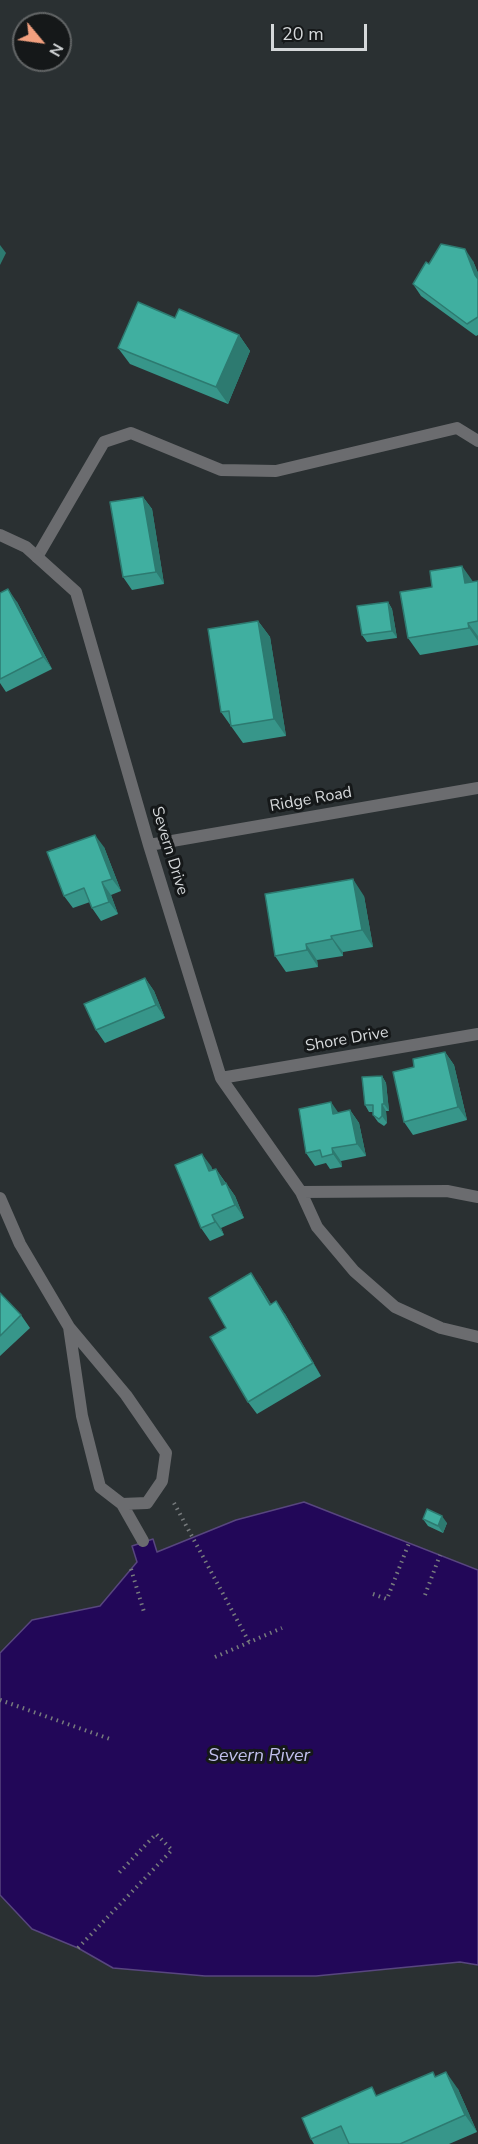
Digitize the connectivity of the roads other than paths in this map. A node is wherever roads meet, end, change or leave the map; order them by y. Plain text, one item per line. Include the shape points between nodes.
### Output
1 (478, 441) edge
2 (0, 535) edge
3 (37, 557) junction
4 (478, 788) edge
5 (149, 845) junction
6 (478, 1034) edge
7 (221, 1078) junction
8 (301, 1192) junction
9 (478, 1197) edge
10 (0, 1198) edge
11 (69, 1327) junction
12 (478, 1337) edge
13 (122, 1504) junction
14 (143, 1541) dead end

1 - 3 street via 458,428 276,471 221,470 130,433 104,442
2 - 3 street, Severn Drive
3 - 5 street, Severn Drive via 76,592
4 - 5 street, Ridge Road
5 - 7 street, Severn Drive
6 - 7 street, Shore Drive
7 - 8 street, Severn Drive
8 - 9 street via 447,1191
8 - 12 street, Severn Drive via 317,1227 354,1271 395,1307 441,1328
10 - 11 street via 20,1244
11 - 13 street via 82,1416 100,1486
11 - 13 street via 126,1395 166,1453 162,1481 147,1503
13 - 14 street

